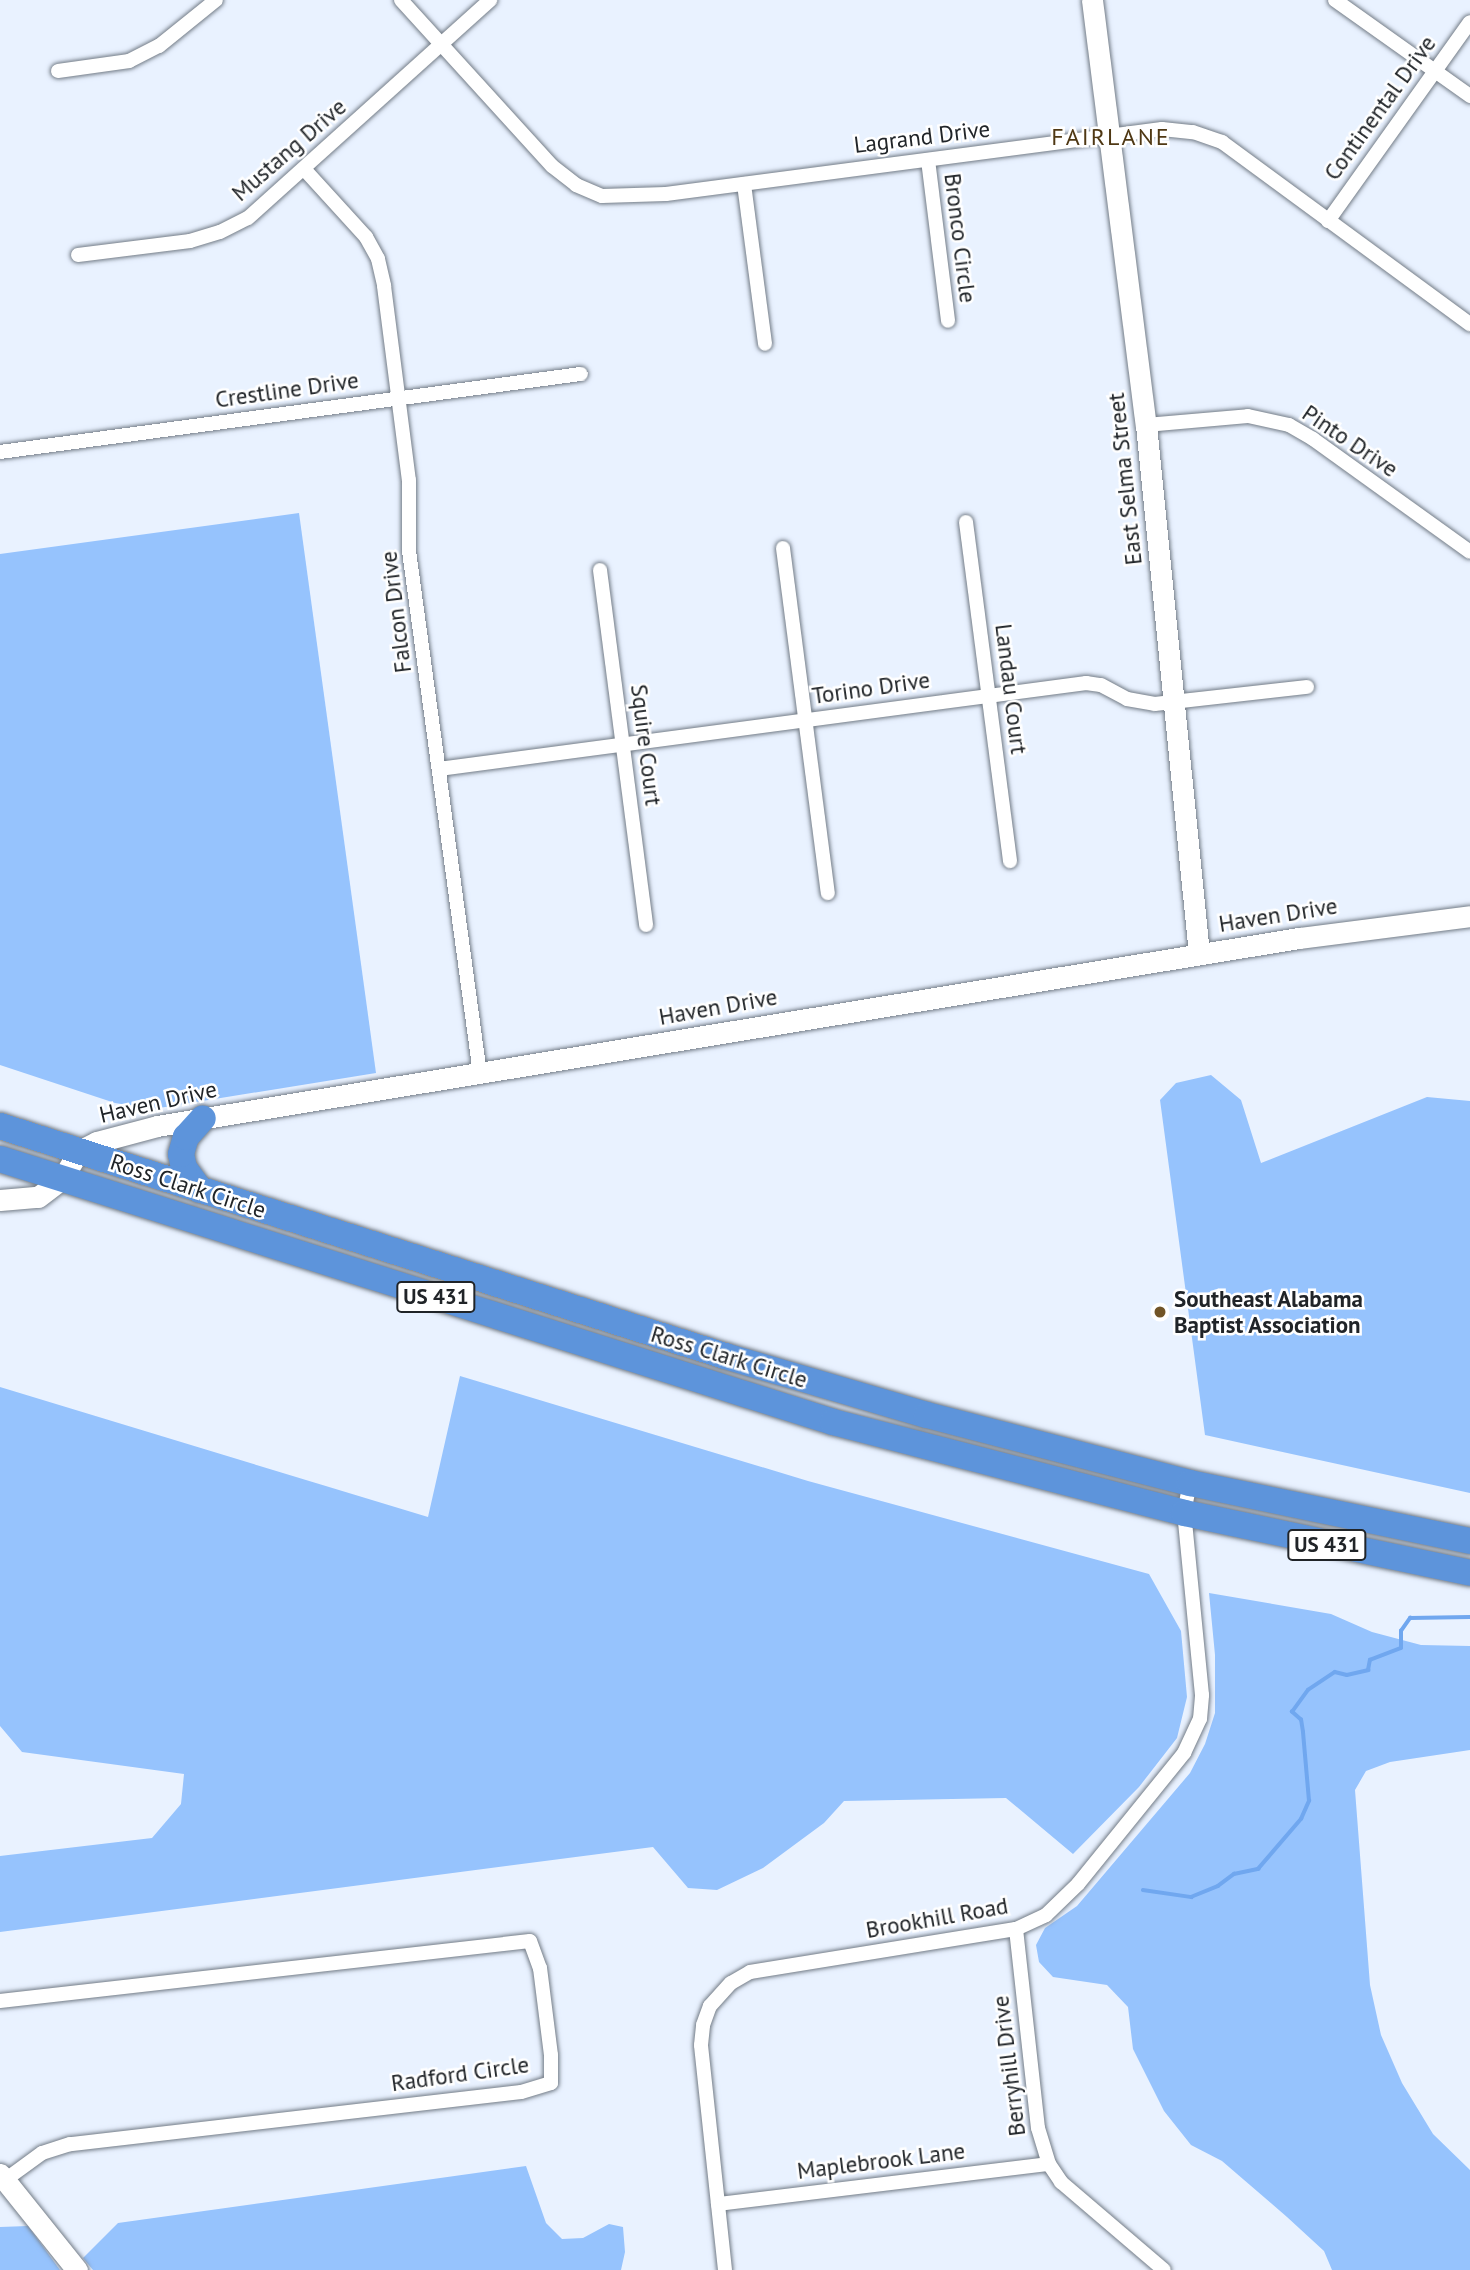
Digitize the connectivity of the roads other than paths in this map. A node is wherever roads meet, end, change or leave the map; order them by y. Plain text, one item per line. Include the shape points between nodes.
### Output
1 (216, 0) edge
2 (401, 0) edge
3 (490, 0) edge
4 (1092, 0) edge
5 (1335, 0) edge
6 (1470, 22) edge
7 (441, 44) junction
8 (58, 71) dead end
9 (1435, 71) junction
10 (1470, 96) edge
11 (1111, 136) junction
12 (928, 160) junction
13 (305, 170) junction
14 (744, 184) junction
15 (1328, 221) junction
16 (78, 256) dead end
17 (948, 321) dead end
18 (1470, 324) edge
19 (765, 344) dead end
20 (581, 374) dead end
21 (397, 398) junction
22 (1146, 425) junction
23 (0, 452) edge
24 (966, 522) dead end
25 (783, 548) dead end
26 (1470, 552) edge
27 (600, 570) dead end
28 (1307, 687) dead end
29 (989, 696) junction
30 (1174, 702) junction
31 (806, 720) junction
32 (623, 744) junction
33 (439, 769) junction
34 (1010, 861) dead end
35 (828, 893) dead end
36 (1470, 916) edge
37 (646, 925) dead end
38 (1199, 954) junction
39 (481, 1073) junction
40 (203, 1118) junction
41 (0, 1126) edge
42 (79, 1151) junction
43 (0, 1159) edge
44 (62, 1179) junction
45 (200, 1190) junction
46 (0, 1200) edge
47 (475, 1277) junction
48 (466, 1307) junction
49 (945, 1420) junction
50 (937, 1451) junction
51 (1190, 1483) junction
52 (1184, 1513) junction
53 (1470, 1541) edge
54 (1470, 1573) edge
55 (1016, 1929) junction
56 (0, 2001) edge
57 (1049, 2164) junction
58 (2, 2177) edge
59 (718, 2204) junction
60 (77, 2270) edge
61 (725, 2270) edge
62 (1164, 2270) edge

1 - 8 street via 168,40 129,61
2 - 7 street, Lagrand Drive
3 - 7 street, Mustang Drive
4 - 11 street, East Selma Street
5 - 9 street
6 - 9 street, Continental Drive
7 - 13 street, Mustang Drive
7 - 14 street, Lagrand Drive via 552,166 576,185 602,196 630,197
9 - 10 street
9 - 15 street, Continental Drive
11 - 12 street, Lagrand Drive
11 - 15 street, Lagrand Drive via 1162,129 1208,136
11 - 22 street, East Selma Street
12 - 14 street, Lagrand Drive
12 - 17 street, Bronco Circle
13 - 16 street, Mustang Drive via 248,218 220,232 190,241
13 - 21 street, Falcon Drive via 366,237 378,259
14 - 19 street
15 - 18 street, Lagrand Drive
20 - 21 street, Crestline Drive
21 - 23 street, Crestline Drive
21 - 33 street, Falcon Drive via 409,480 410,551
22 - 26 street, Pinto Drive via 1234,416 1289,425
22 - 30 street, East Selma Street
24 - 29 street, Landau Court
25 - 31 street
27 - 32 street, Squire Court
28 - 30 street, Torino Drive
29 - 30 street, Torino Drive via 1086,682 1141,703
29 - 31 street, Torino Drive
29 - 34 street, Landau Court
30 - 38 street, East Selma Street
31 - 32 street, Torino Drive
31 - 35 street
32 - 33 street, Torino Drive
32 - 37 street, Squire Court
33 - 39 street, Falcon Drive
36 - 38 street, Haven Drive
38 - 39 street, Haven Drive
39 - 40 street, Haven Drive
40 - 42 street, Haven Drive via 126,1133
40 - 45 highway via 186,1137 181,1154 184,1168
41 - 42 highway, Ross Clark Circle / US 431
42 - 44 street, Haven Drive
42 - 45 highway, Ross Clark Circle / US 431
43 - 44 highway, Ross Clark Circle / US 431
44 - 46 street, Haven Drive via 38,1197
44 - 48 highway, Ross Clark Circle / US 431
45 - 47 highway, Ross Clark Circle / US 431
47 - 48 highway
47 - 49 highway, Ross Clark Circle / US 431
48 - 50 highway, Ross Clark Circle / US 431
49 - 50 highway
49 - 51 highway, Ross Clark Circle / US 431
50 - 52 highway, Ross Clark Circle / US 431
51 - 52 street, Brookhill Road
51 - 53 highway, Ross Clark Circle / US 431
52 - 54 highway, Ross Clark Circle / US 431
52 - 55 street, Brookhill Road via 1202,1695 1192,1739 1078,1884 1046,1915
55 - 57 street, Berryhill Drive via 1038,2128
55 - 59 street, Brookhill Road via 761,1970 722,1990 710,2006 701,2035
56 - 58 street, Radford Circle via 530,1941 540,1968 551,2055 551,2084 521,2092 70,2144 42,2153
57 - 59 street, Maplebrook Lane
57 - 62 street, Berryhill Drive via 1061,2182
58 - 60 street
59 - 61 street, Brookhill Road

